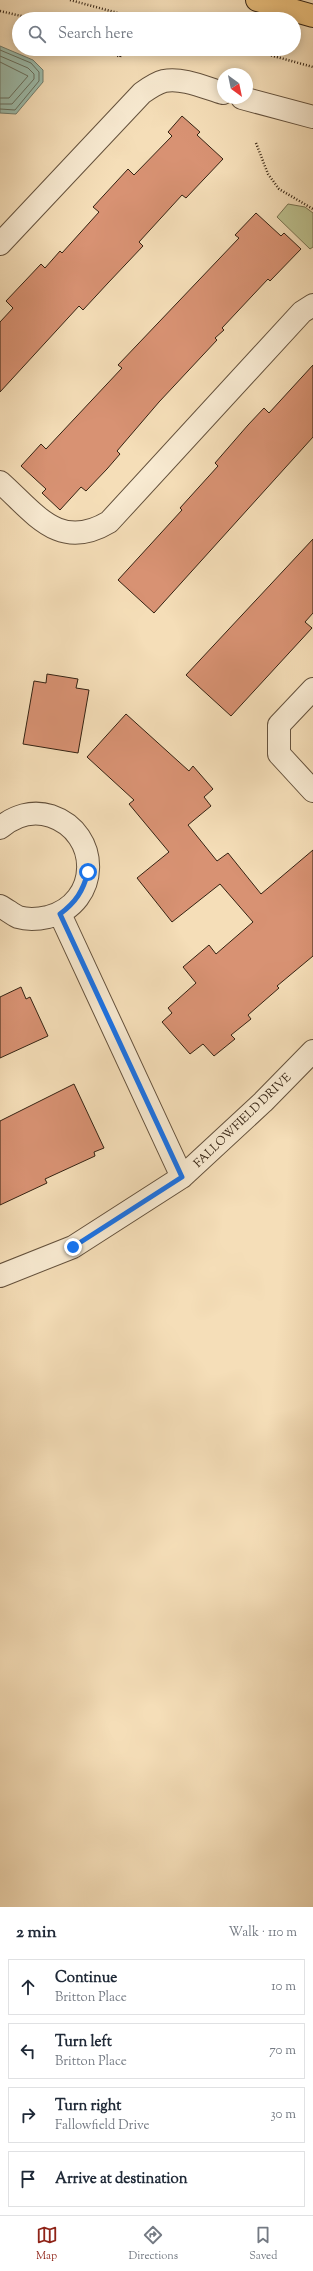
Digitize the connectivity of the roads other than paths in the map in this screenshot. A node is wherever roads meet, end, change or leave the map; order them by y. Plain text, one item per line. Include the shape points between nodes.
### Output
1 (256, 0) edge
2 (299, 12) edge
3 (301, 13) edge
4 (313, 16) edge
5 (217, 91) edge
6 (253, 101) edge
7 (313, 117) edge
8 (0, 244) edge
9 (313, 305) edge
10 (0, 482) edge
11 (313, 689) edge
12 (313, 791) edge
13 (0, 828) edge
14 (0, 906) edge
15 (60, 914) junction
16 (313, 1051) edge
17 (182, 1177) junction
18 (0, 1276) edge

1 - 2 main road
3 - 4 main road
5 - 8 street via 180,81 164,81 153,85 142,93
6 - 7 street
9 - 10 street via 302,312 109,522 97,529 61,532 49,526
11 - 12 street via 279,725 280,754
13 - 15 street via 16,817 34,813 61,820 76,832 87,853 88,872 84,887 75,902
14 - 15 street via 19,917 37,920
15 - 17 street
16 - 17 street, FALLOWFIELD DRIVE via 263,1102
17 - 18 street, FALLOWFIELD DRIVE via 73,1247

